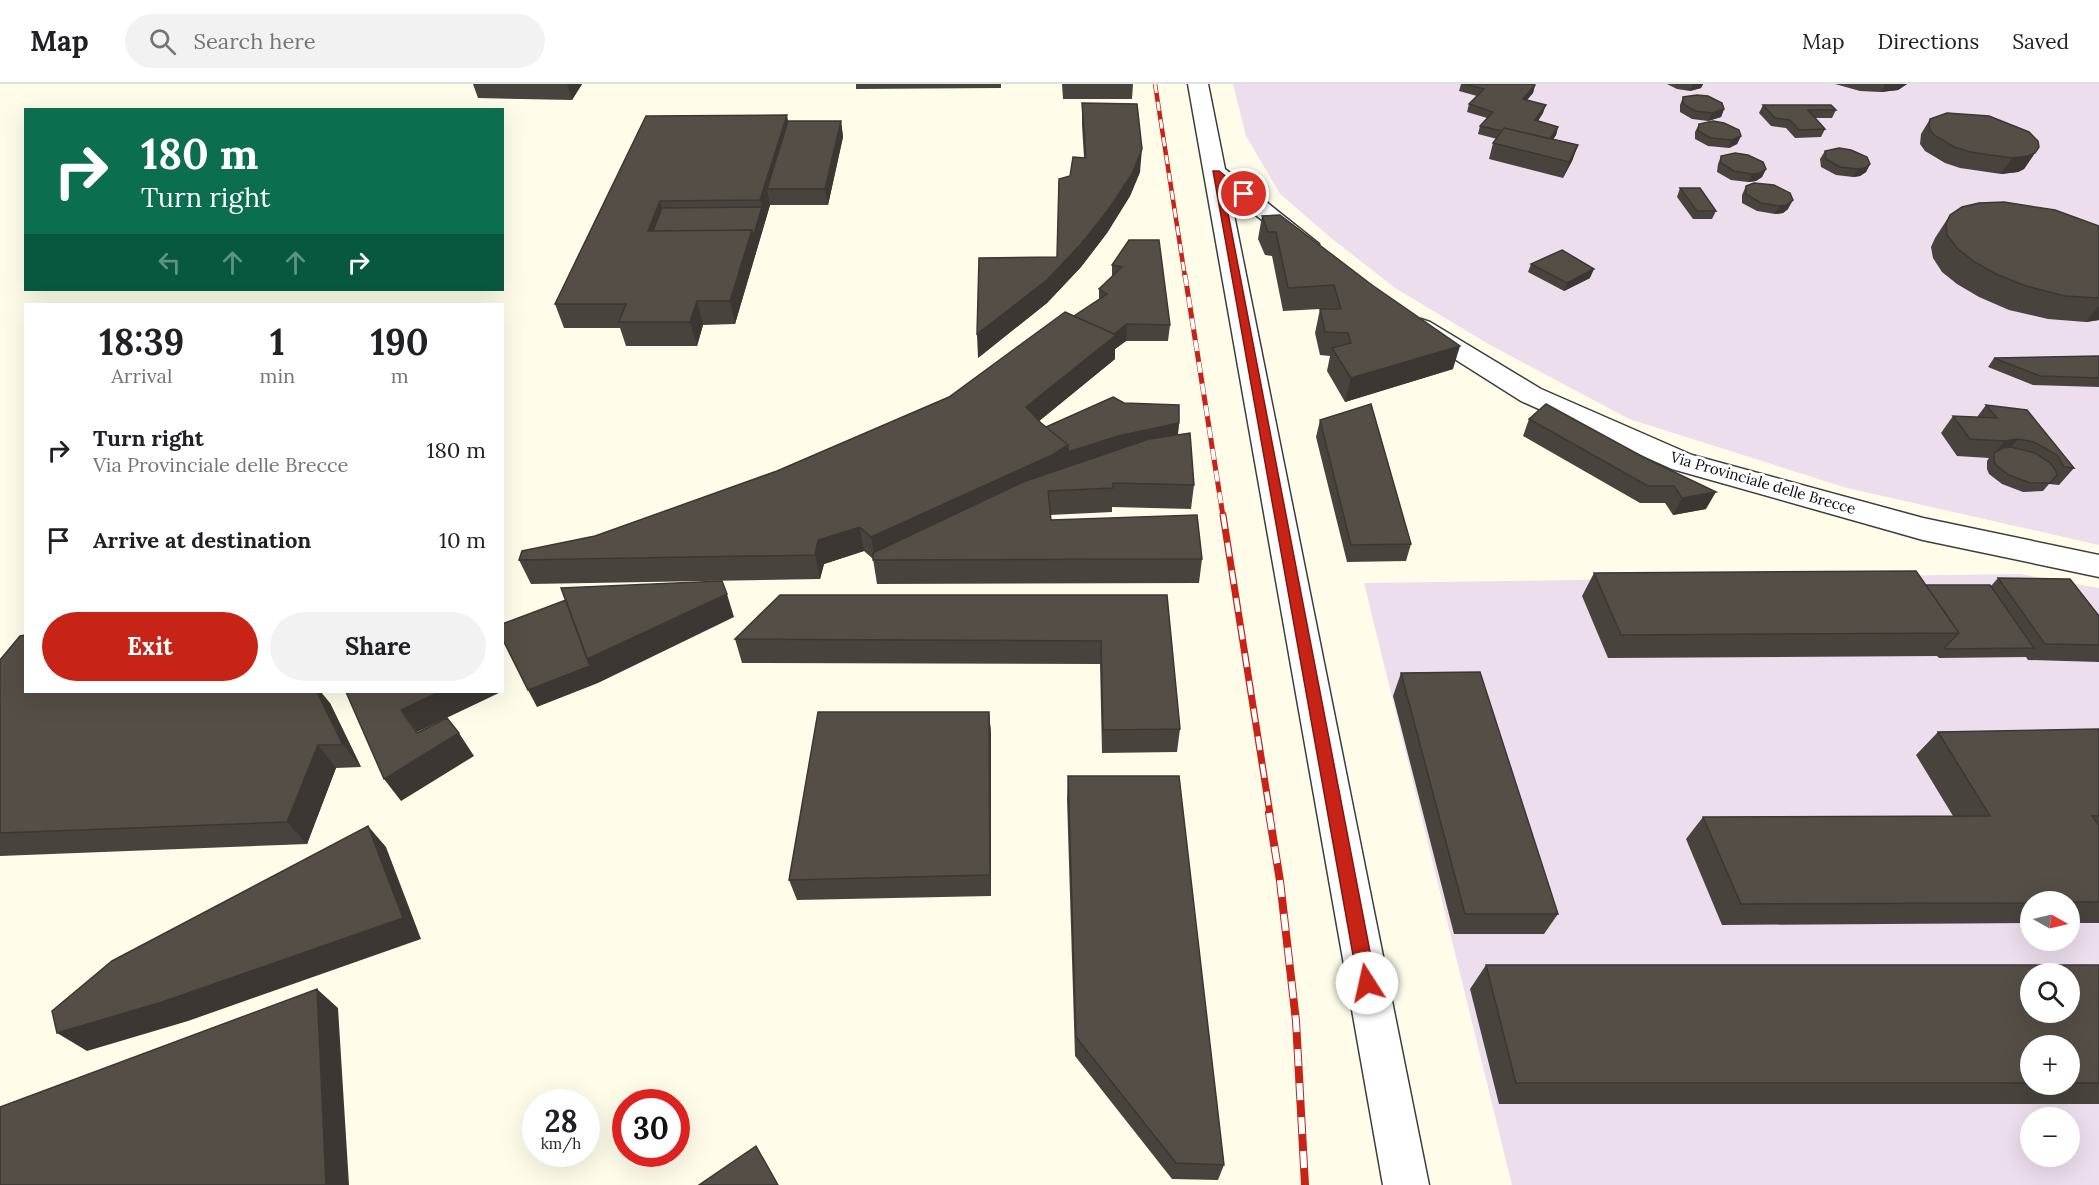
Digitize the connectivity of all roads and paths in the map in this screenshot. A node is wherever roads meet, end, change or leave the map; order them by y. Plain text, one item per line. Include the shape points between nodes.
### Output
1 (1198, 84) edge
2 (1216, 172) junction
3 (1327, 259) edge
4 (1401, 314) edge
5 (2099, 566) edge
6 (1406, 1185) edge

1 - 2 street
2 - 3 street
2 - 6 street
4 - 5 street, Via Provinciale delle Brecce via 1531,395 1682,462 1923,529

